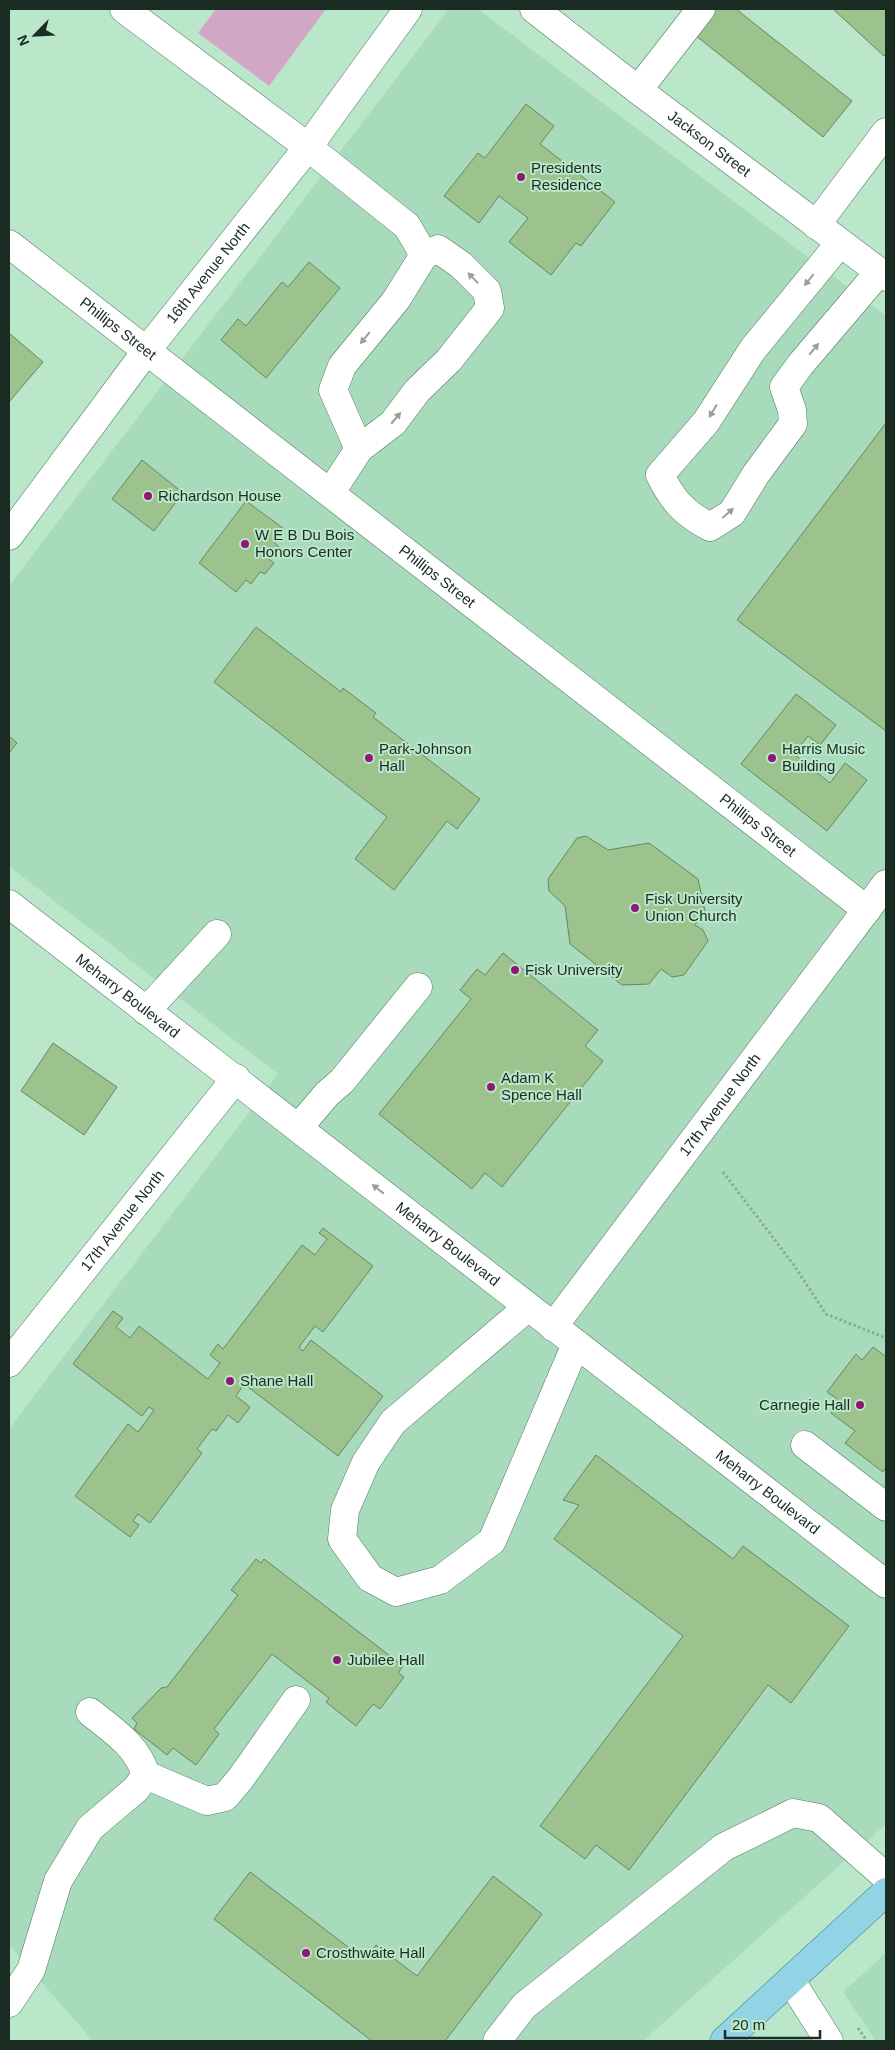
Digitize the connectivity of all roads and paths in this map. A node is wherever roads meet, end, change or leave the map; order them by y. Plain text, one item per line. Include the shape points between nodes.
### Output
1 (124, 9) edge
2 (408, 9) edge
3 (534, 9) edge
4 (701, 9) edge
5 (638, 90) junction
6 (886, 132) edge
7 (308, 147) junction
8 (816, 225) junction
9 (840, 243) junction
10 (9, 244) edge
11 (424, 255) junction
12 (883, 274) edge
13 (147, 350) junction
14 (359, 449) junction
15 (331, 492) junction
16 (9, 536) edge
17 (886, 884) edge
18 (9, 904) edge
19 (867, 910) junction
20 (217, 934) dead end
21 (418, 987) dead end
22 (146, 1011) junction
23 (236, 1078) junction
24 (299, 1127) junction
25 (723, 1172) dead end
26 (528, 1307) junction
27 (553, 1327) junction
28 (886, 1338) edge
29 (576, 1344) junction
30 (11, 1357) edge
31 (805, 1445) dead end
32 (886, 1507) edge
33 (886, 1584) edge
34 (296, 1700) dead end
35 (90, 1712) dead end
36 (146, 1775) junction
37 (886, 1877) edge
38 (886, 1892) edge
39 (791, 1981) junction
40 (9, 2003) edge
41 (497, 2041) edge
42 (724, 2041) edge
43 (829, 2041) edge

1 - 7 street
2 - 7 street, 16th Avenue North
3 - 5 street, Jackson Street
4 - 5 street
5 - 8 street, Jackson Street
6 - 8 street
7 - 11 street via 407,226
7 - 13 street, 16th Avenue North
8 - 9 street, Jackson Street
9 - 12 street, Jackson Street
9 -> 12 street via 753,350 706,422 660,475 686,514 710,527 732,512 793,424 784,387
10 - 13 street, Phillips Street
11 -> 14 street via 396,300 342,366 333,390
14 -> 11 street via 392,423 417,391 449,360 490,308 487,291 461,265 438,249
13 - 15 street, Phillips Street
13 - 16 street, 16th Avenue North
14 - 15 street
15 - 19 street, Phillips Street
17 - 19 street, 17th Avenue North
18 - 22 street, Meharry Boulevard
19 - 27 street, 17th Avenue North
20 - 22 street
21 - 24 street via 342,1081
22 - 23 street, Meharry Boulevard
23 - 24 street, Meharry Boulevard
23 - 30 street, 17th Avenue North
26 -> 24 street, Meharry Boulevard
25 - 28 path via 793,1264 826,1314
26 - 27 street, Meharry Boulevard
26 - 29 street via 392,1422 366,1462 345,1510 342,1539 370,1578 396,1592 440,1580 492,1541
27 - 29 street, Meharry Boulevard
29 - 33 street, Meharry Boulevard
31 - 32 street
34 - 36 street via 225,1797 207,1801
35 - 36 street via 131,1746
36 - 40 street via 136,1789 90,1828 58,1882 31,1970
37 - 41 street via 819,1818 793,1812 724,1847 524,2006
38 - 39 main road
39 - 42 main road
39 - 43 street

